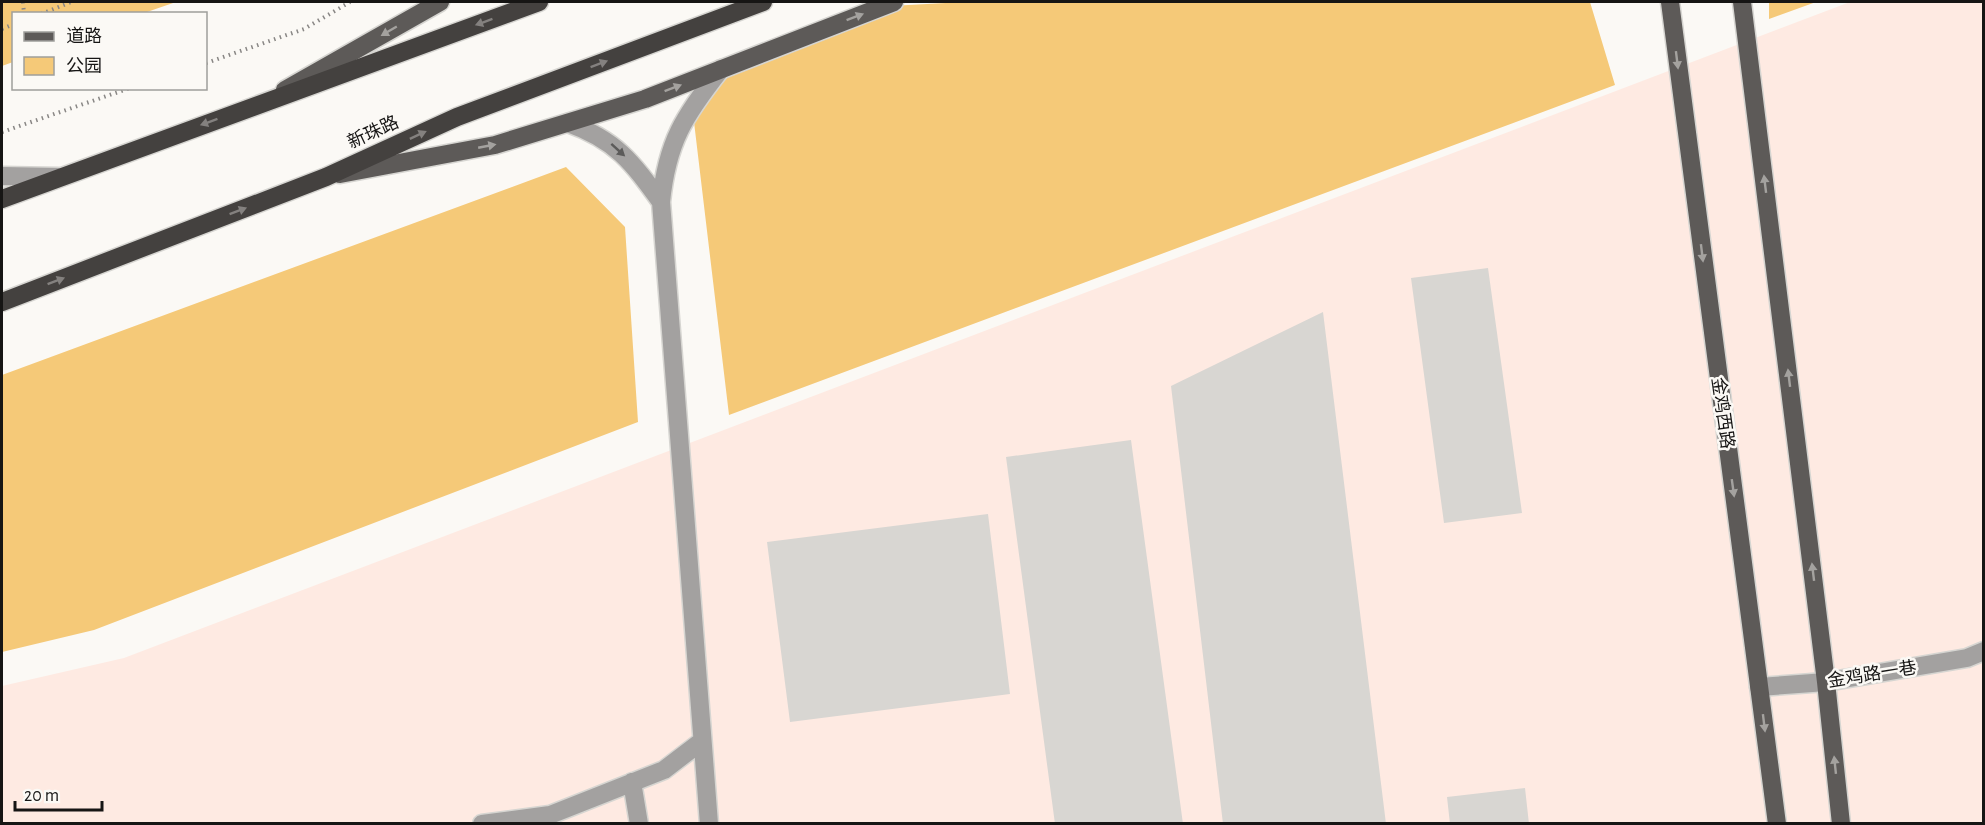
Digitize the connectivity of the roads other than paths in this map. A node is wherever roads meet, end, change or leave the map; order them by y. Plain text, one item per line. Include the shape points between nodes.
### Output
1 (440, 2) edge
2 (539, 2) edge
3 (763, 2) edge
4 (894, 2) edge
5 (1670, 2) edge
6 (1744, 7) edge
7 (721, 69) junction
8 (264, 102) junction
9 (568, 123) junction
10 (2, 176) edge
11 (63, 177) junction
12 (327, 177) junction
13 (2, 199) edge
14 (661, 202) junction
15 (2, 302) edge
16 (1983, 651) edge
17 (1826, 682) junction
18 (1759, 687) junction
19 (702, 741) junction
20 (632, 782) junction
21 (482, 824) edge
22 (639, 824) edge
23 (709, 824) edge
24 (1777, 824) edge
25 (1840, 824) edge

1 -> 8 main road
2 -> 8 highway
12 -> 3 highway, 新珠路 via 457,117
7 -> 4 main road
5 -> 18 main road, 金鸡西路
17 -> 6 main road
9 -> 7 main road
7 - 14 street via 675,136 664,173
8 -> 11 highway
12 -> 9 main road via 495,145
9 -> 14 street via 596,133 620,150
10 - 11 street
11 - 13 highway
15 -> 12 highway, 新珠路
14 - 19 street
16 - 17 street, 金鸡路一巷 via 1967,658
17 - 18 street, 金鸡路一巷
25 -> 17 main road
18 -> 24 main road, 金鸡西路
19 - 20 street via 664,770
19 - 23 street
20 - 21 street via 550,815
20 - 22 street

